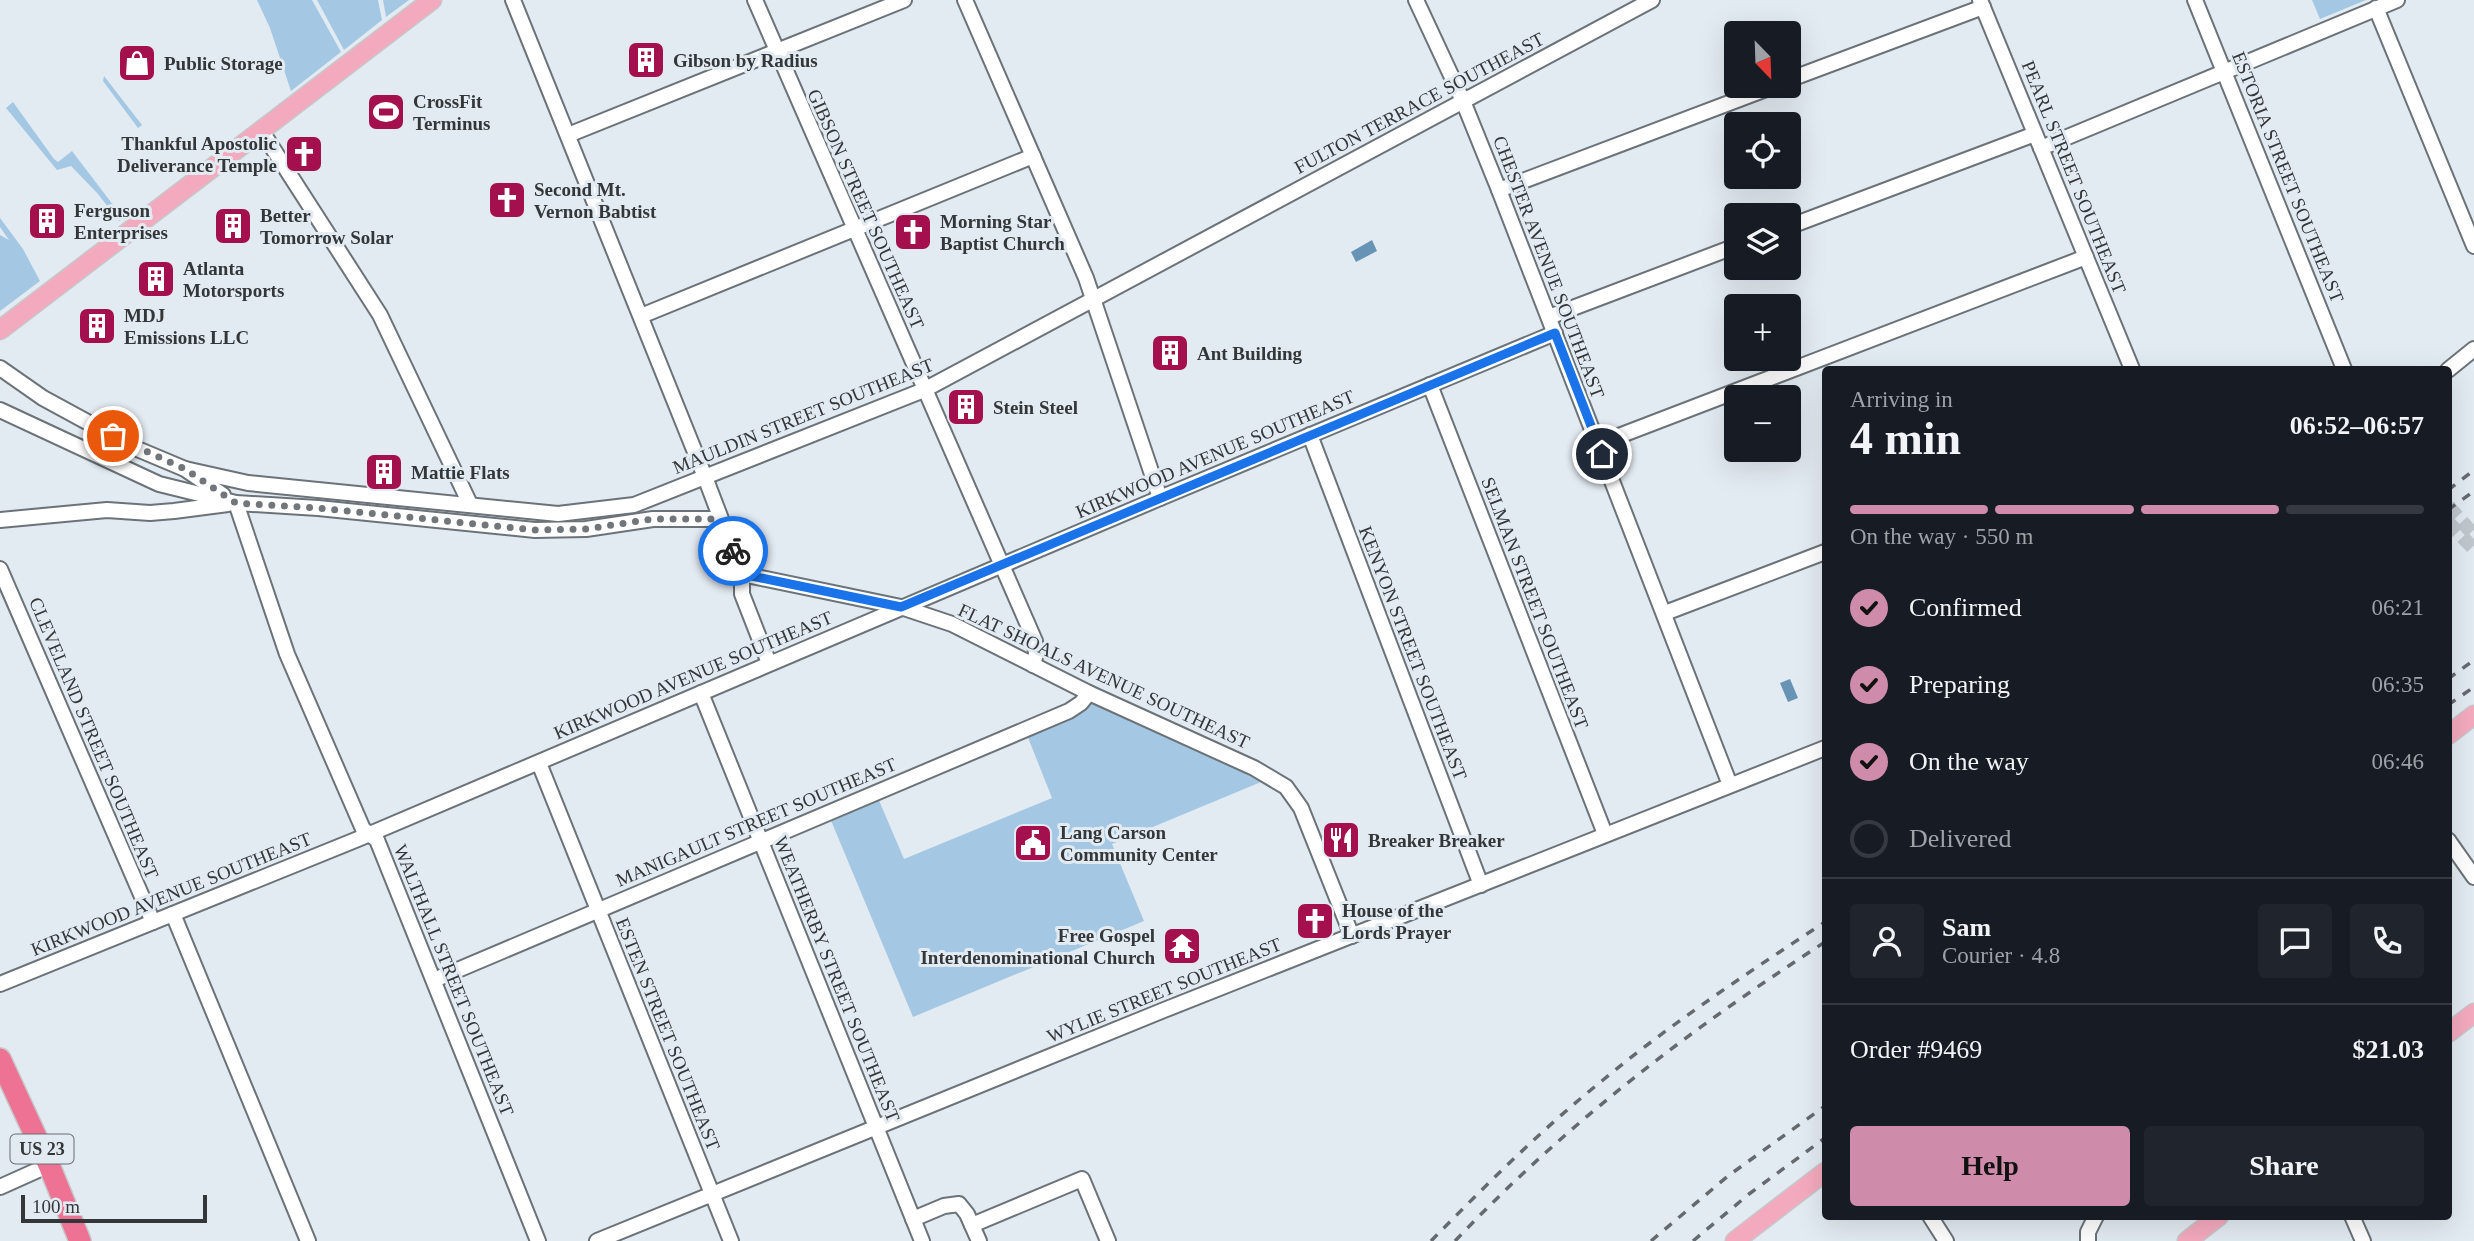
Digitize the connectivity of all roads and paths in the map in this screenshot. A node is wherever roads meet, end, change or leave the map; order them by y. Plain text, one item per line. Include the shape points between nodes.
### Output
1 (432, 0) edge
2 (513, 0) edge
3 (755, 0) edge
4 (904, 0) edge
5 (965, 0) edge
6 (1416, 0) edge
7 (1652, 0) edge
8 (2195, 0) edge
9 (2397, 0) edge
10 (1981, 3) edge
11 (2376, 8) junction
12 (777, 51) junction
13 (2224, 72) junction
14 (1801, 75) edge
15 (1742, 98) edge
16 (1464, 101) junction
17 (261, 130) junction
18 (568, 135) junction
19 (2038, 141) junction
20 (1033, 156) junction
21 (1499, 190) junction
22 (1801, 223) edge
23 (853, 229) junction
24 (1205, 240) joint
25 (2474, 246) edge
26 (1724, 251) edge
27 (2086, 257) junction
28 (1093, 300) junction
29 (641, 316) junction
30 (1549, 317) junction
31 (0, 330) edge
32 (1555, 333) junction
33 (2474, 349) edge
34 (2131, 366) edge
35 (2343, 366) edge
36 (2452, 367) edge
37 (0, 368) edge
38 (1430, 385) junction
39 (924, 390) junction
40 (0, 410) edge
41 (1310, 435) junction
42 (1598, 444) junction
43 (185, 469) junction
44 (705, 477) junction
45 (248, 483) junction
46 (159, 484) junction
47 (215, 492) junction
48 (1160, 498) junction
49 (236, 503) junction
50 (470, 505) junction
51 (634, 505) junction
52 (174, 511) junction
53 (150, 513) junction
54 (720, 519) junction
55 (0, 520) edge
56 (586, 529) junction
57 (1822, 553) edge
58 (1001, 565) junction
59 (0, 569) edge
60 (742, 574) junction
61 (901, 607) junction
62 (1665, 613) junction
63 (769, 663) junction
64 (1033, 666) junction
65 (701, 693) junction
66 (1089, 693) junction
67 (2474, 715) edge
68 (2452, 732) edge
69 (1822, 749) edge
70 (539, 762) junction
71 (1730, 785) junction
72 (369, 834) junction
73 (1605, 834) junction
74 (761, 842) junction
75 (2452, 846) edge
76 (2474, 877) edge
77 (1481, 885) junction
78 (598, 911) junction
79 (173, 914) junction
80 (153, 922) junction
81 (1352, 936) junction
82 (434, 980) junction
83 (0, 984) edge
84 (2474, 1013) edge
85 (2452, 1030) edge
86 (0, 1059) edge
87 (876, 1127) junction
88 (49, 1165) junction
89 (1822, 1174) edge
90 (0, 1187) edge
91 (712, 1194) junction
92 (913, 1219) junction
93 (1933, 1220) edge
94 (2094, 1220) edge
95 (2213, 1220) edge
96 (2354, 1220) edge
97 (972, 1225) junction
98 (80, 1241) edge
99 (308, 1241) edge
100 (538, 1241) edge
101 (597, 1241) edge
102 (731, 1241) edge
103 (922, 1241) edge
104 (979, 1241) edge
105 (1108, 1241) edge
106 (1735, 1241) edge
107 (1946, 1241) edge
108 (2088, 1241) edge
109 (2187, 1241) edge
110 (2363, 1241) edge

1 - 17 main road
2 - 18 street
3 - 12 street, GIBSON STREET SOUTHEAST
4 - 12 street
5 - 20 street
6 - 16 street, CHESTER AVENUE SOUTHEAST
7 - 16 street, FULTON TERRACE SOUTHEAST
8 - 13 street, ESTORIA STREET SOUTHEAST
9 - 11 street
10 - 14 street
10 - 19 street, PEARL STREET SOUTHEAST
11 - 13 street
11 - 25 street
12 - 18 street
12 - 23 street, GIBSON STREET SOUTHEAST
13 - 19 street
13 - 35 street, ESTORIA STREET SOUTHEAST
15 - 21 street
16 - 21 street, CHESTER AVENUE SOUTHEAST
16 - 24 street, FULTON TERRACE SOUTHEAST
17 - 31 main road
17 - 50 street via 380,314
18 - 29 street
19 - 22 street
19 - 27 street, PEARL STREET SOUTHEAST
20 - 23 street
20 - 28 street
21 - 30 street, CHESTER AVENUE SOUTHEAST
23 - 29 street
23 - 39 street, GIBSON STREET SOUTHEAST
24 - 28 street, MAULDIN STREET SOUTHEAST
26 - 30 street
27 - 34 street, PEARL STREET SOUTHEAST
27 - 42 street
28 - 39 street, MAULDIN STREET SOUTHEAST
28 - 48 street
29 - 44 street
30 - 32 street, CHESTER AVENUE SOUTHEAST
32 - 38 street, KIRKWOOD AVENUE SOUTHEAST
32 - 42 street, CHESTER AVENUE SOUTHEAST
33 - 36 street
37 - 43 street via 61,408
38 - 41 street, KIRKWOOD AVENUE SOUTHEAST
38 - 73 street, SELMAN STREET SOUTHEAST
39 - 44 street, MAULDIN STREET SOUTHEAST
39 - 58 street, GIBSON STREET SOUTHEAST
40 - 46 street
41 - 48 street, KIRKWOOD AVENUE SOUTHEAST
41 - 77 street, KENYON STREET SOUTHEAST
42 - 62 street, CHESTER AVENUE SOUTHEAST
43 - 45 street
43 - 47 street
44 - 51 street, MAULDIN STREET SOUTHEAST
44 - 54 street
45 - 47 street
45 - 50 street
46 - 47 street
46 - 53 street via 160,503
47 - 49 street
47 - 52 street
48 - 58 street, KIRKWOOD AVENUE SOUTHEAST
49 - 52 street
49 - 56 street via 535,530
49 - 72 street, WALTHALL STREET SOUTHEAST via 287,654
50 - 51 street, MAULDIN STREET SOUTHEAST via 558,514
51 - 56 street
52 - 53 street
53 - 55 street via 107,510
54 - 56 street via 653,519
54 - 60 street
57 - 62 street
58 - 61 street, KIRKWOOD AVENUE SOUTHEAST
58 - 64 street, GIBSON STREET SOUTHEAST via 1035,641
59 - 80 street, CLEVELAND STREET SOUTHEAST
60 - 61 street, FLAT SHOALS AVENUE SOUTHEAST
60 - 63 street via 742,594
61 - 63 street, KIRKWOOD AVENUE SOUTHEAST
61 - 64 street, FLAT SHOALS AVENUE SOUTHEAST via 951,624
62 - 71 street, CHESTER AVENUE SOUTHEAST
63 - 65 street, KIRKWOOD AVENUE SOUTHEAST
64 - 66 street, FLAT SHOALS AVENUE SOUTHEAST
65 - 70 street, KIRKWOOD AVENUE SOUTHEAST
65 - 74 street, WEATHERBY STREET SOUTHEAST
66 - 74 street, MANIGAULT STREET SOUTHEAST via 1069,711
66 - 81 street, FLAT SHOALS AVENUE SOUTHEAST via 1286,787 1301,808
67 - 68 main road
69 - 71 street, WYLIE STREET SOUTHEAST
70 - 72 street, KIRKWOOD AVENUE SOUTHEAST
70 - 78 street, ESTEN STREET SOUTHEAST
71 - 73 street, WYLIE STREET SOUTHEAST
72 - 79 street, KIRKWOOD AVENUE SOUTHEAST
72 - 82 street, WALTHALL STREET SOUTHEAST via 377,840
73 - 77 street, WYLIE STREET SOUTHEAST
74 - 78 street, MANIGAULT STREET SOUTHEAST
74 - 87 street, WEATHERBY STREET SOUTHEAST
75 - 76 street
77 - 81 street, WYLIE STREET SOUTHEAST
78 - 82 street, MANIGAULT STREET SOUTHEAST
78 - 91 street, ESTEN STREET SOUTHEAST
79 - 80 street, KIRKWOOD AVENUE SOUTHEAST
79 - 99 street
80 - 83 street, KIRKWOOD AVENUE SOUTHEAST
81 - 87 street, WYLIE STREET SOUTHEAST
82 - 100 street, WALTHALL STREET SOUTHEAST
84 - 85 main road
86 - 88 highway, US 23
87 - 91 street, WYLIE STREET SOUTHEAST
87 - 92 street, WEATHERBY STREET SOUTHEAST
88 - 90 street
88 - 98 highway, US 23
89 - 106 main road
91 - 101 street, WYLIE STREET SOUTHEAST
91 - 102 street, ESTEN STREET SOUTHEAST
92 - 97 street via 959,1204
92 - 103 street, WEATHERBY STREET SOUTHEAST
93 - 107 street
94 - 108 street
95 - 109 main road
96 - 110 street
97 - 104 street
97 - 105 street via 1082,1179

